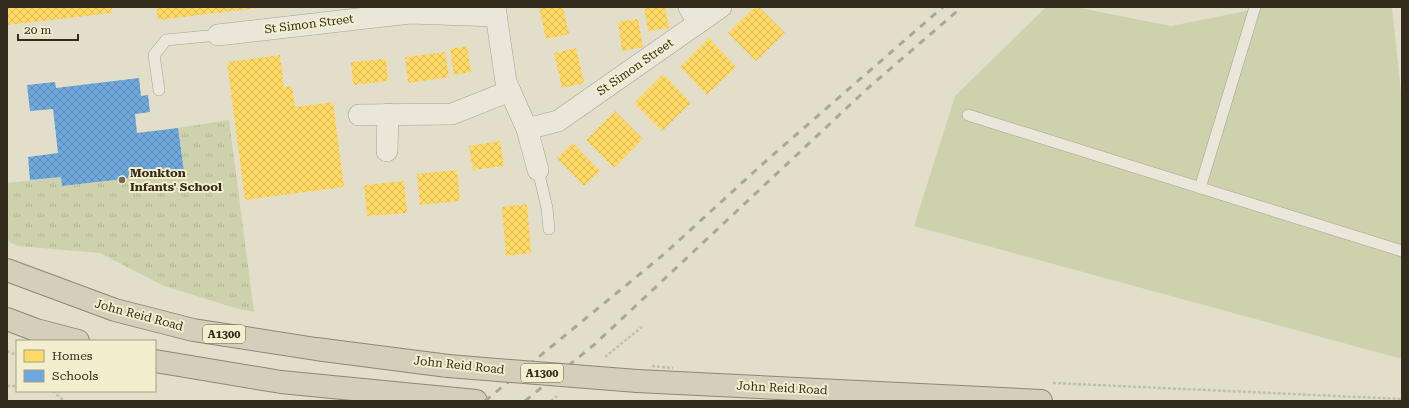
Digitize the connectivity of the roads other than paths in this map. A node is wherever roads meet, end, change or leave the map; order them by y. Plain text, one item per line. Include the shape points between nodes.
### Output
1 (721, 7) edge
2 (1255, 7) edge
3 (496, 11) edge
4 (694, 15) edge
5 (218, 35) joint
6 (159, 90) dead end
7 (510, 91) junction
8 (388, 114) junction
9 (359, 115) dead end
10 (968, 116) dead end
11 (527, 129) junction
12 (387, 151) dead end
13 (538, 170) joint
14 (1200, 188) junction
15 (549, 229) dead end
16 (1402, 250) edge
17 (7, 270) edge
18 (7, 319) edge
19 (74, 340) edge
20 (156, 361) edge
21 (476, 401) edge
22 (1041, 401) edge

1 - 4 street, St Simon Street
2 - 14 lane
3 - 5 street, St Simon Street via 410,12
3 - 7 street, St Simon Street via 506,82
4 - 11 street, St Simon Street via 558,121
5 - 6 lane via 166,40 154,55
7 - 8 street via 452,114
7 - 11 street, St Simon Street
8 - 9 street
8 - 12 street
10 - 14 lane
11 - 13 street, St Simon Street
13 - 15 lane
14 - 16 lane
17 - 22 highway, John Reid Road / A1300, bridge via 115,310 194,330 448,366 637,381
18 - 19 highway
20 - 21 highway via 281,382

